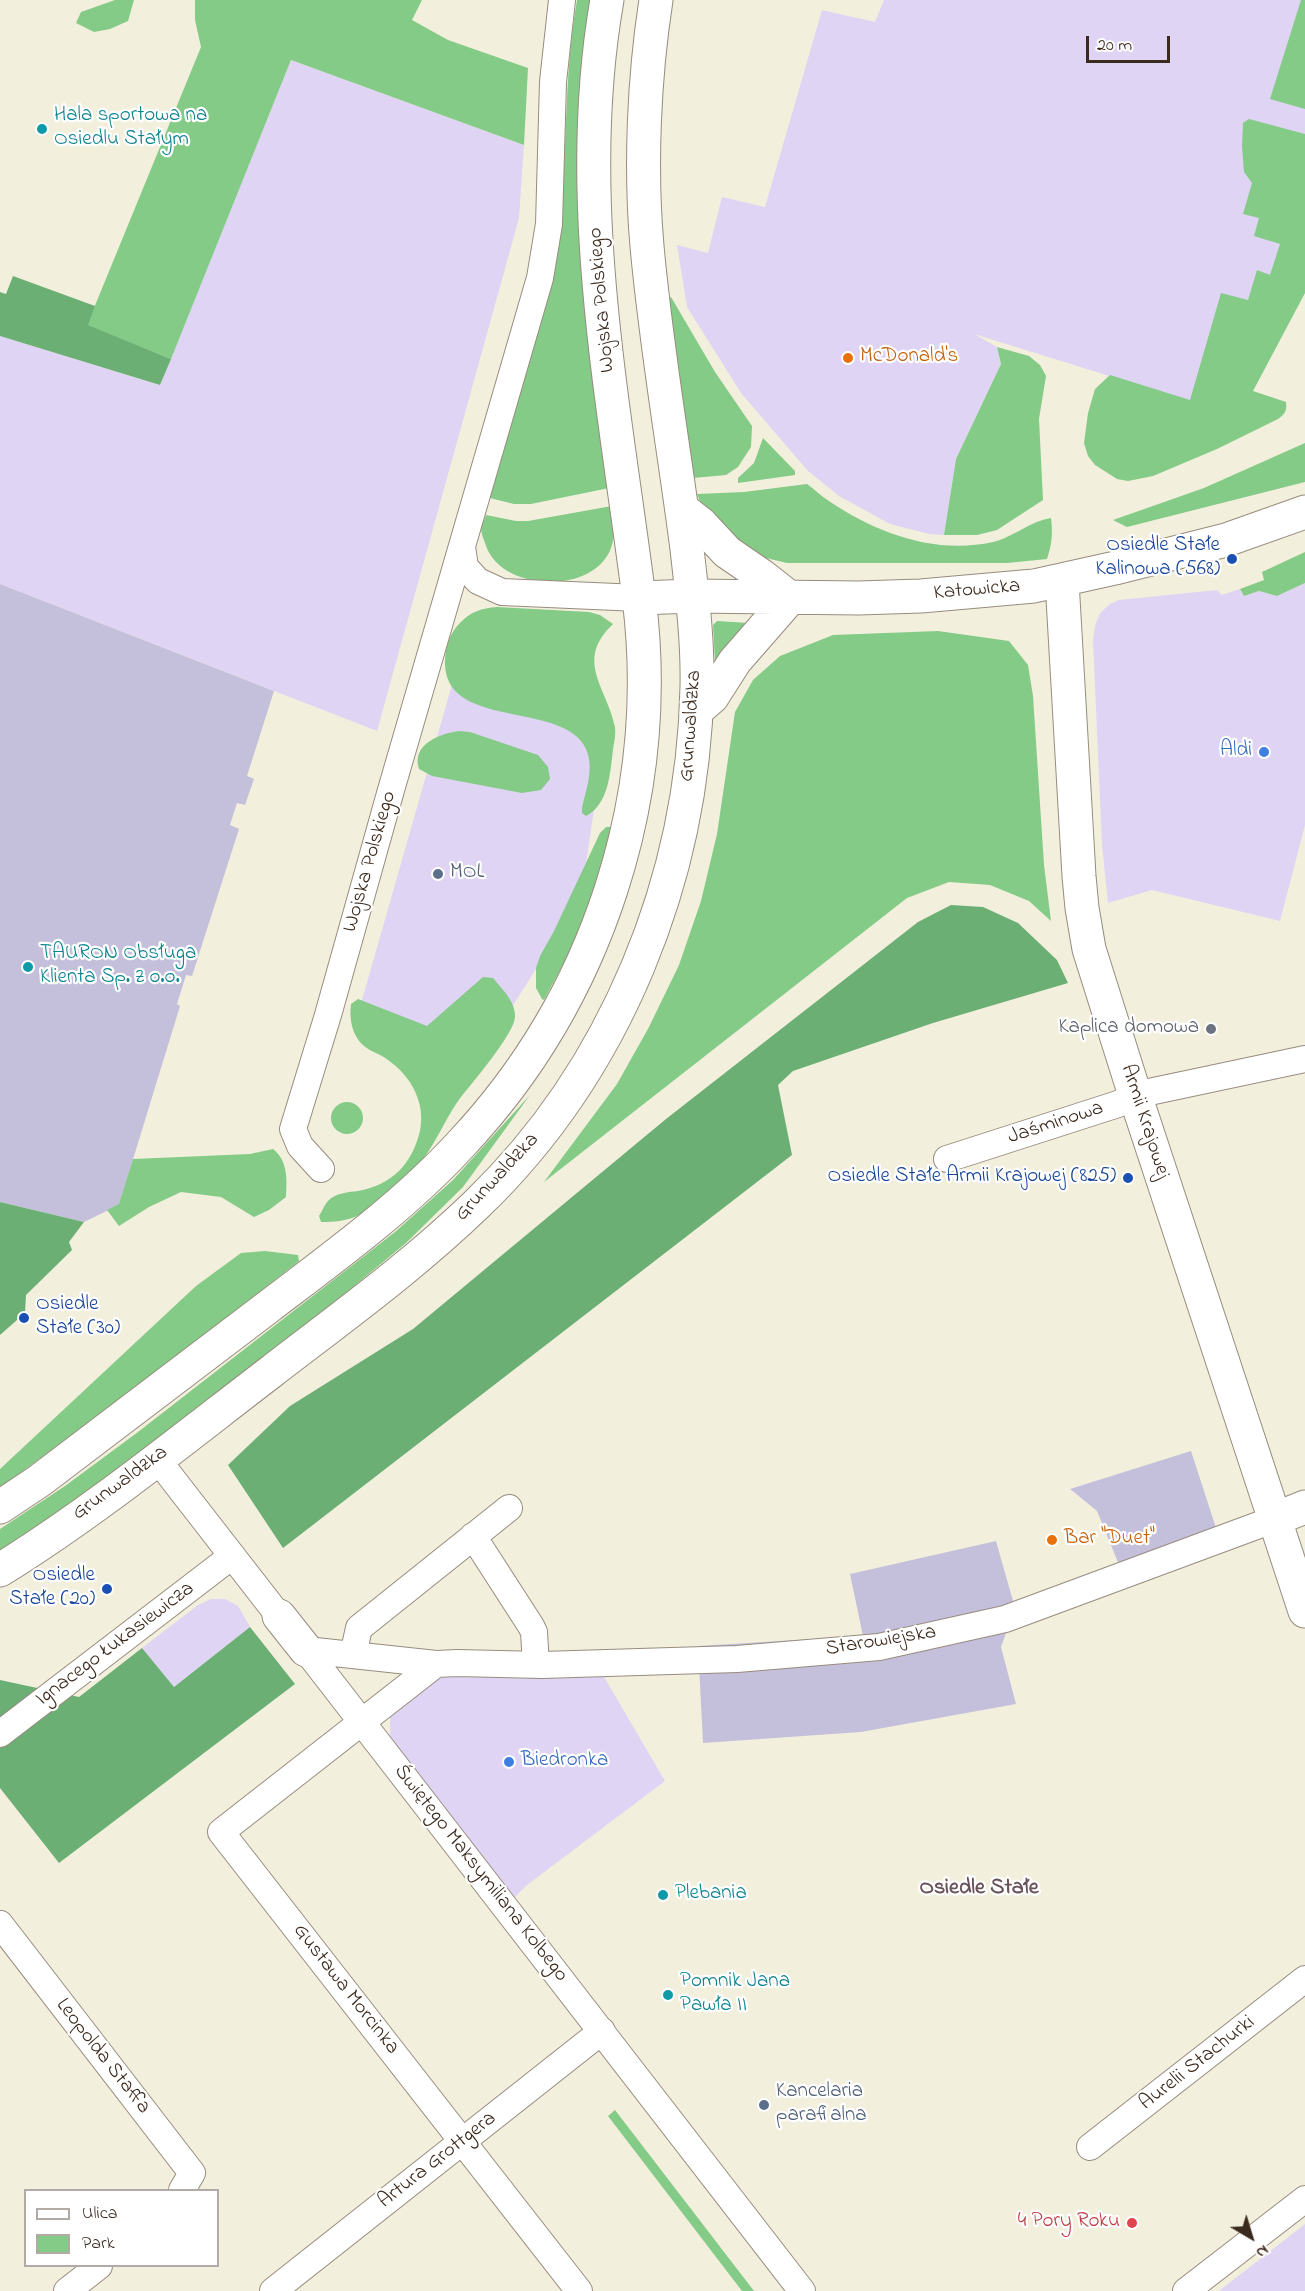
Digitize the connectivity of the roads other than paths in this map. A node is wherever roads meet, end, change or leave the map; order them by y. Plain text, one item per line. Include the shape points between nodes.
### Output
1 (562, 0) edge
2 (607, 0) edge
3 (656, 0) edge
4 (682, 509) junction
5 (1305, 512) edge
6 (462, 547) junction
7 (1062, 581) junction
8 (693, 596) junction
9 (639, 598) junction
10 (790, 598) junction
11 (697, 710) junction
12 (1305, 1059) edge
13 (1135, 1095) junction
14 (947, 1159) dead end
15 (321, 1168) dead end
16 (157, 1459) junction
17 (0, 1507) edge
18 (1305, 1507) edge
19 (509, 1508) dead end
20 (1275, 1519) junction
21 (473, 1536) junction
22 (231, 1556) junction
23 (0, 1570) edge
24 (1305, 1611) edge
25 (279, 1616) joint
26 (306, 1650) junction
27 (353, 1655) junction
28 (436, 1664) junction
29 (536, 1665) junction
30 (364, 1722) junction
31 (0, 1734) edge
32 (0, 1924) edge
33 (1305, 1979) edge
34 (602, 2031) junction
35 (464, 2141) junction
36 (1090, 2147) dead end
37 (184, 2189) edge
38 (1305, 2199) edge
39 (273, 2291) edge
40 (579, 2291) edge
41 (802, 2291) edge
42 (1186, 2291) edge

1 - 6 street via 553,82 552,194 545,252 534,303
2 - 9 main road, Wojska Polskiego via 594,126 595,215 603,328
3 - 4 main road via 645,123 645,216
4 - 8 main road
4 - 10 main road via 728,552
5 - 7 main road, Katowicka via 1226,540
6 - 9 street via 465,567 478,581 502,592
6 - 15 street, Wojska Polskiego via 293,1129 300,1146
7 - 10 main road, Katowicka via 921,596
7 - 13 main road, Armii Krajowej via 1082,909 1089,949
8 - 9 main road, Katowicka
8 - 10 main road, Katowicka
8 - 11 main road, Grunwaldzka
9 - 17 main road via 645,699 639,769 628,829 590,948 523,1069 461,1145 412,1194 123,1418
10 - 11 main road via 735,661 712,697
11 - 16 main road, Grunwaldzka via 684,818 653,929 601,1042 546,1125 491,1190 443,1236
12 - 13 street, Jaśminowa
13 - 14 street, Jaśminowa via 1119,1104
13 - 20 main road, Armii Krajowej
16 - 22 street, Świętego Maksymiliana Kolbego
16 - 23 main road, Grunwaldzka
18 - 20 main road, Starowiejska
19 - 21 street
20 - 24 main road, Armii Krajowej
20 - 29 street, Starowiejska via 1005,1619 879,1647 737,1659
21 - 27 street via 359,1628
21 - 29 street via 534,1632
22 - 25 street, Świętego Maksymiliana Kolbego
22 - 31 street, Ignacego Łukasiewicza
25 - 26 main road, Świętego Maksymiliana Kolbego
26 - 27 street, Starowiejska
26 - 30 street, Świętego Maksymiliana Kolbego
27 - 28 street, Starowiejska
28 - 29 street, Starowiejska
28 - 30 street
30 - 34 street, Świętego Maksymiliana Kolbego
30 - 35 street, Gustawa Morcinka via 221,1832
32 - 37 street, Leopolda Staffa via 192,2173
33 - 36 street, Aurelii Stachurki
34 - 35 street, Artura Grottgera
34 - 41 street, Świętego Maksymiliana Kolbego
35 - 39 street, Artura Grottgera
35 - 40 street, Gustawa Morcinka
38 - 42 street

